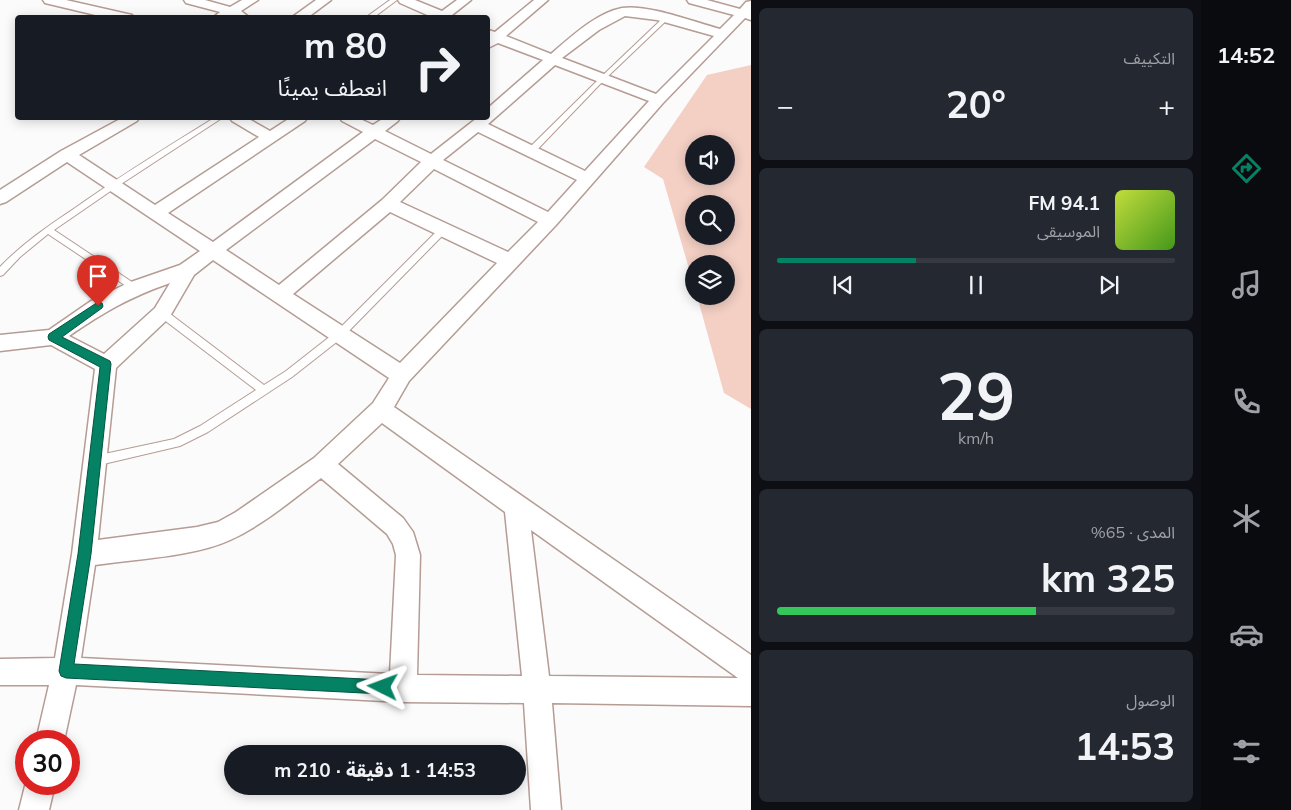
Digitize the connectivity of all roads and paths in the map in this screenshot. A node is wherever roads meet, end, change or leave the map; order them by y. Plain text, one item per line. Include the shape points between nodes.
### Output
1 (49, 0) edge
2 (190, 0) edge
3 (252, 0) edge
4 (325, 0) edge
5 (394, 0) edge
6 (404, 0) edge
7 (465, 0) edge
8 (542, 0) edge
9 (693, 0) edge
10 (66, 2) edge
11 (748, 11) edge
12 (225, 14) edge
13 (116, 15) edge
14 (302, 15) edge
15 (372, 15) edge
16 (439, 15) edge
17 (446, 15) edge
18 (665, 20) junction
19 (723, 34) junction
20 (491, 39) edge
21 (553, 60) junction
22 (602, 79) junction
23 (658, 100) junction
24 (490, 115) edge
25 (128, 120) edge
26 (215, 120) edge
27 (240, 120) edge
28 (297, 120) edge
29 (351, 120) edge
30 (390, 120) edge
31 (484, 120) edge
32 (374, 132) junction
33 (270, 137) junction
34 (531, 151) junction
35 (67, 155) junction
36 (432, 161) junction
37 (588, 179) junction
38 (112, 185) junction
39 (0, 198) edge
40 (388, 204) junction
41 (155, 213) junction
42 (550, 221) junction
43 (48, 230) junction
44 (443, 230) junction
45 (214, 252) junction
46 (510, 261) junction
47 (187, 270) junction
48 (0, 273) edge
49 (135, 288) junction
50 (279, 295) junction
51 (162, 313) junction
52 (340, 334) junction
53 (53, 337) junction
54 (0, 343) edge
55 (106, 364) junction
56 (402, 376) junction
57 (264, 390) junction
58 (381, 410) junction
59 (95, 460) junction
60 (322, 465) junction
61 (516, 506) junction
62 (84, 554) junction
63 (66, 671) junction
64 (751, 671) edge
65 (0, 672) edge
66 (403, 688) junction
67 (537, 691) junction
68 (751, 692) edge
69 (53, 730) edge
70 (37, 795) edge
71 (34, 810) edge
72 (546, 810) edge

1 - 10 street
2 - 12 street
3 - 12 street
4 - 14 street
5 - 15 lane
6 - 16 street
7 - 17 street
8 - 20 street
9 - 11 street
10 - 13 street
11 - 19 street
18 - 19 street
18 - 21 street via 634,12 610,16
18 - 22 lane
19 - 23 street
20 - 21 street
21 - 22 street
21 - 24 street
22 - 23 street
22 - 34 lane
23 - 37 street
25 - 35 street
26 - 38 lane
27 - 33 street
28 - 33 street
29 - 32 street
30 - 32 street
31 - 34 street
31 - 36 street
32 - 36 street
32 - 45 street
33 - 41 street
34 - 37 street
35 - 38 street
35 - 39 street
36 - 40 street
36 - 42 street
37 - 42 street
38 - 41 street
38 - 43 lane
40 - 44 street
40 - 50 street
41 - 45 street
42 - 46 street
43 - 48 lane via 26,246
43 - 49 lane
44 - 46 street
44 - 52 lane
45 - 47 street
45 - 50 street
46 - 56 street
47 - 49 street
47 - 51 street
49 - 53 street via 98,306
50 - 52 street
51 - 55 street
51 - 57 lane
52 - 56 street
52 - 57 lane via 290,374
53 - 54 street
53 - 55 street
55 - 59 street
56 - 58 street
57 - 59 lane via 176,443
58 - 60 street
58 - 61 street
59 - 62 street
60 - 62 street via 222,532
60 - 66 street via 395,526 404,540 408,555
61 - 64 street
61 - 67 street
62 - 63 street
63 - 65 street
63 - 66 street
63 - 69 street
66 - 67 street
67 - 68 street
67 - 72 street
70 - 71 street

